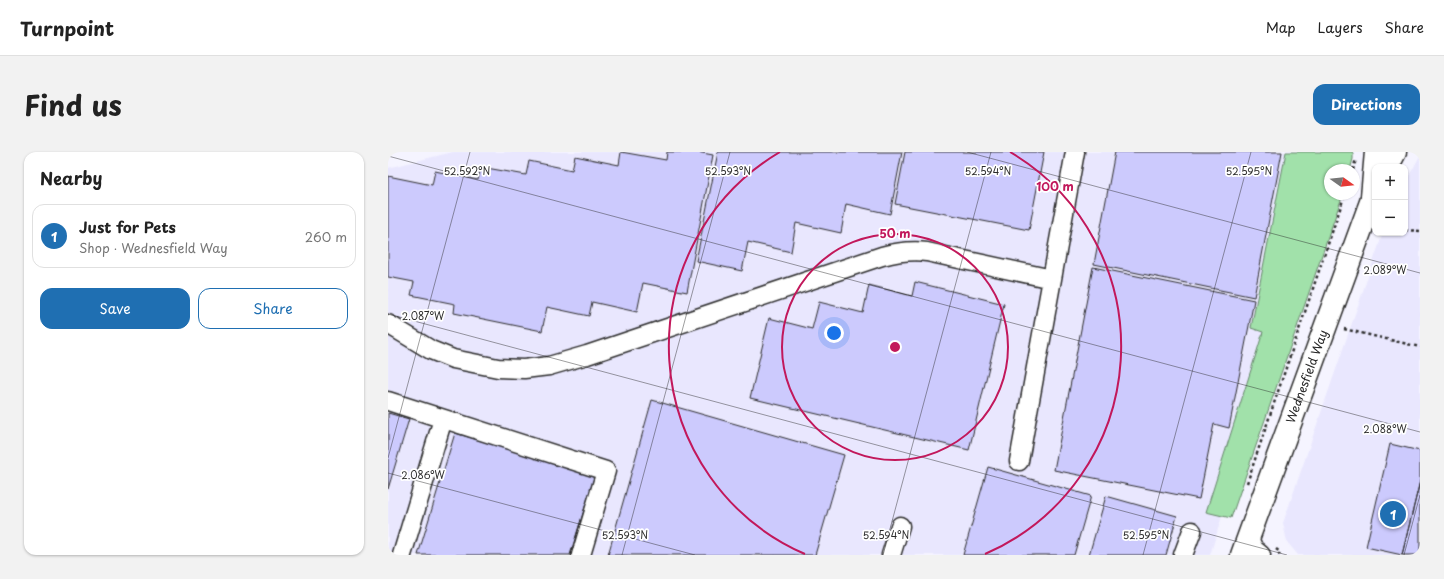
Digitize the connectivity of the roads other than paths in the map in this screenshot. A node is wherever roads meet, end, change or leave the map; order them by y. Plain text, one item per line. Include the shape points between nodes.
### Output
1 (1075, 152) edge
2 (1376, 152) edge
3 (1395, 152) edge
4 (1375, 164) edge
5 (1389, 164) edge
6 (1372, 197) edge
7 (1052, 279) junction
8 (388, 324) edge
9 (388, 401) edge
10 (443, 419) junction
11 (1019, 461) dead end
12 (900, 526) dead end
13 (1192, 531) dead end
14 (1245, 546) edge
15 (402, 555) edge
16 (581, 555) edge
17 (891, 555) edge
18 (1183, 555) edge
19 (1261, 555) edge

1 - 7 street
2 - 4 main road, Wednesfield Way
3 - 5 main road
6 - 14 main road, Wednesfield Way
7 - 8 street via 927,252 900,251 587,355 549,366 524,369 498,368 453,359 431,350
7 - 11 street
9 - 10 street
10 - 15 street
10 - 16 street via 606,471
12 - 17 street
13 - 18 street
14 - 19 street

